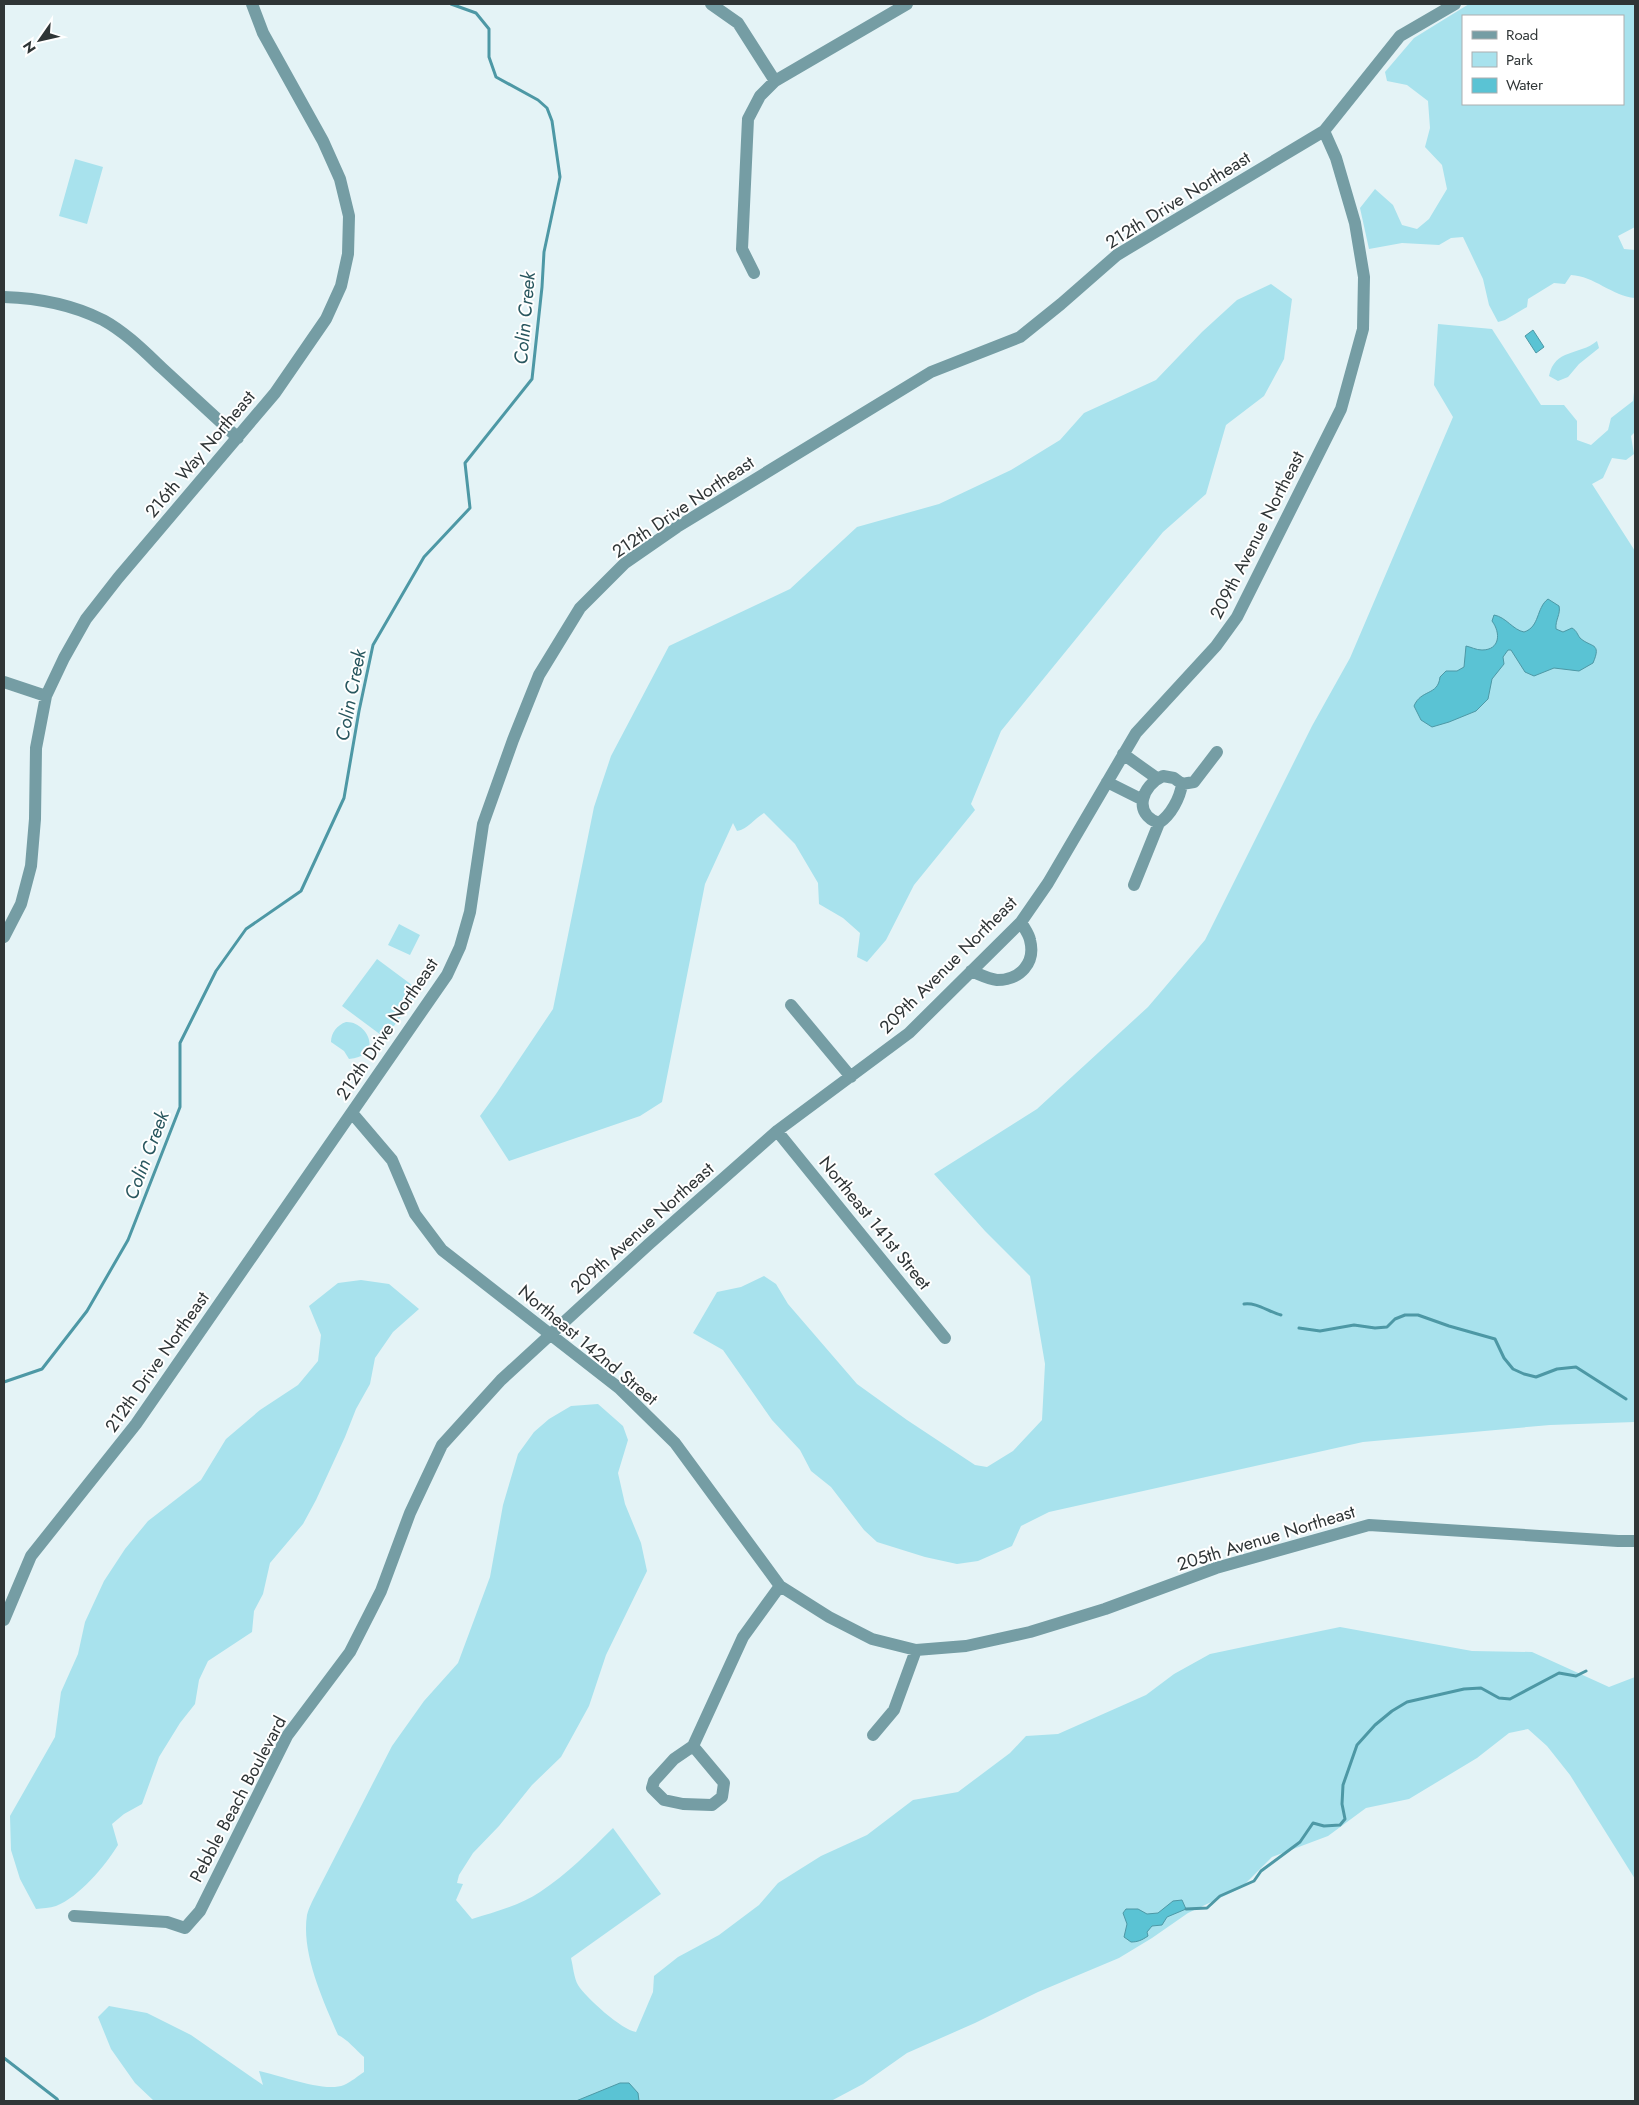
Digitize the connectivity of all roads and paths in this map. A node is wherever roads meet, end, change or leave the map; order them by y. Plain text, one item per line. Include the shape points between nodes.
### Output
1 (252, 4) edge
2 (711, 4) edge
3 (907, 4) edge
4 (1455, 4) edge
5 (775, 81) junction
6 (1324, 131) junction
7 (754, 272) dead end
8 (4, 297) edge
9 (238, 438) junction
10 (4, 682) edge
11 (46, 696) junction
12 (1217, 752) dead end
13 (1123, 754) junction
14 (1158, 779) junction
15 (1107, 782) junction
16 (1182, 784) junction
17 (1143, 800) junction
18 (1159, 822) junction
19 (1134, 885) dead end
20 (1021, 922) junction
21 (4, 937) edge
22 (971, 971) junction
23 (791, 1005) dead end
24 (851, 1077) junction
25 (352, 1113) junction
26 (777, 1131) junction
27 (551, 1334) junction
28 (945, 1338) dead end
29 (1635, 1541) edge
30 (780, 1586) junction
31 (381, 1591) joint
32 (4, 1620) edge
33 (916, 1650) junction
34 (873, 1735) dead end
35 (693, 1746) junction
36 (74, 1916) dead end

1 - 9 street, 216th Way Northeast via 263,33 338,171 349,216 348,254 341,286 326,319 275,393
2 - 5 street via 738,24
3 - 5 street
4 - 6 street, 212th Drive Northeast via 1400,36
5 - 7 street via 760,96 748,119 742,249
6 - 13 street, 209th Avenue Northeast via 1336,158 1355,223 1364,277 1363,328 1341,409 1237,617 1216,646 1136,733
6 - 25 street, 212th Drive Northeast via 1117,255 1020,337 931,372 677,527 625,563 580,608 539,675 483,824 470,912 460,947 447,975
8 - 9 street via 30,297 53,302 104,321 133,341
9 - 11 street, 216th Way Northeast via 86,619
10 - 11 street
11 - 21 street, 216th Way Northeast via 36,748 31,866 21,904
12 - 16 street via 1194,782
13 - 14 street
13 - 15 street, 209th Avenue Northeast
14 - 16 street via 1163,776 1174,778
14 - 17 street
15 - 17 street
15 - 20 street, 209th Avenue Northeast
16 - 18 street via 1181,794 1166,818
17 - 18 street via 1144,812 1150,820
18 - 19 street
20 - 22 street, 209th Avenue Northeast
20 - 22 street via 1030,938 1032,956 1025,969 1011,978 994,980
22 - 24 street, 209th Avenue Northeast via 909,1033
23 - 24 street
24 - 26 street, 209th Avenue Northeast
25 - 27 street, Northeast 142nd Street via 392,1160 415,1214 442,1250
25 - 32 street, 212th Drive Northeast via 136,1424 31,1556
26 - 27 street, 209th Avenue Northeast
26 - 28 street, Northeast 141st Street
27 - 30 street, Northeast 142nd Street via 619,1388 676,1443
27 - 31 street, 209th Avenue Northeast via 500,1380 442,1445 410,1513
29 - 33 street, 205th Avenue Northeast via 1369,1525 1216,1568 1105,1609 1030,1632 966,1646
30 - 33 street, Northeast 142nd Street via 872,1639
30 - 35 street via 743,1637
31 - 36 street, Pebble Beach Boulevard via 350,1652 287,1736 200,1911 185,1928 167,1922
33 - 34 street via 894,1710
35 - 35 street via 674,1759 654,1781 652,1788 664,1800 712,1805 722,1796 724,1784

